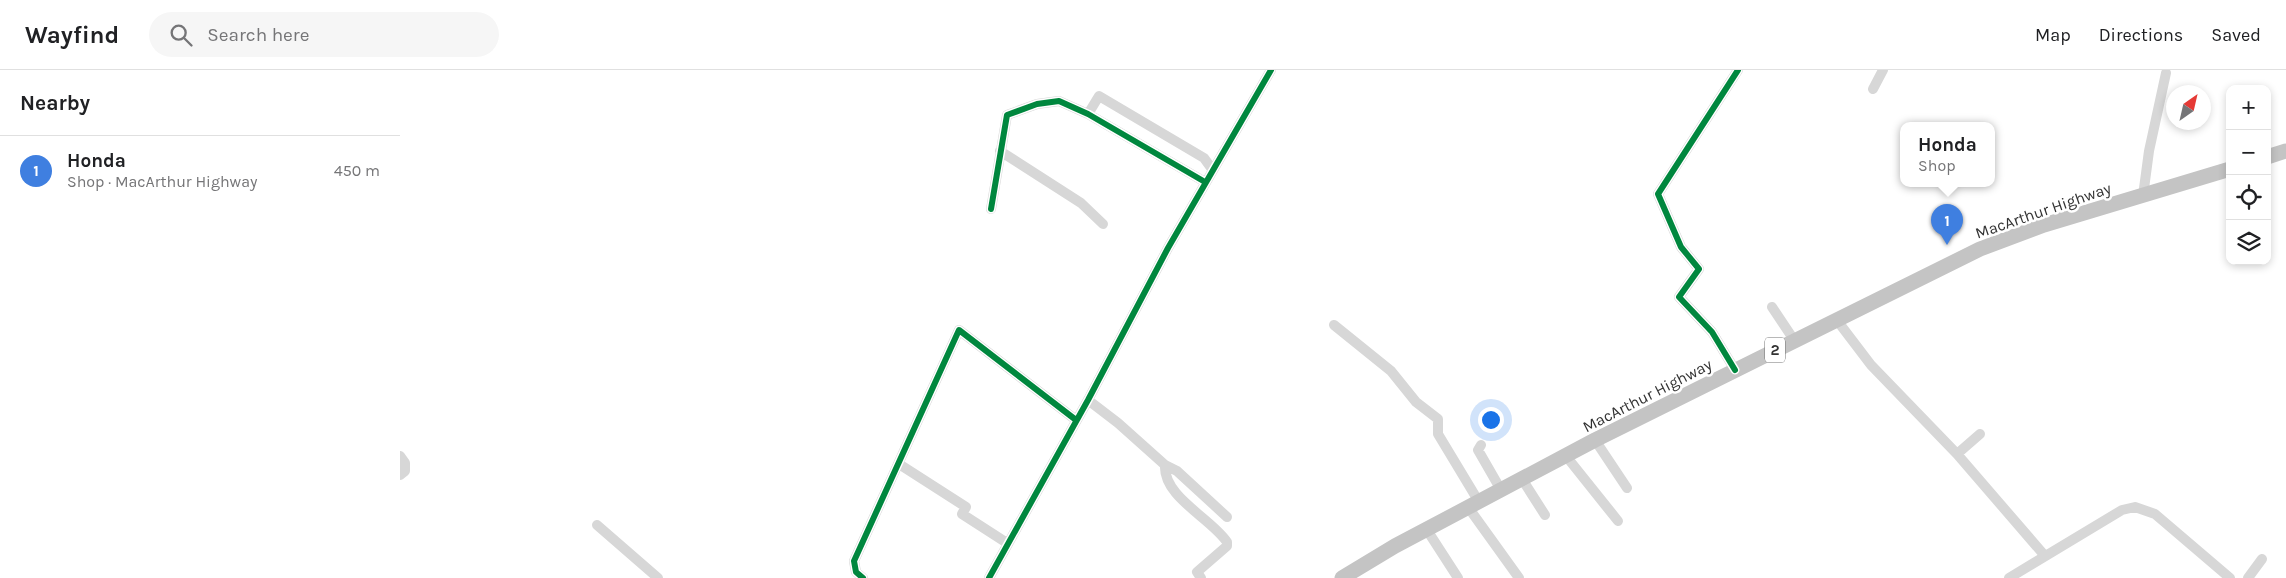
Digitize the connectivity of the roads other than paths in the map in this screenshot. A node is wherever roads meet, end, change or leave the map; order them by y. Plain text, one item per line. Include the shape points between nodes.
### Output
1 (1271, 70) edge
2 (1738, 70) edge
3 (1883, 70) edge
4 (2166, 73) dead end
5 (1873, 89) dead end
6 (1088, 114) junction
7 (1000, 151) junction
8 (2286, 151) edge
9 (2271, 156) edge
10 (1212, 169) junction
11 (2226, 170) edge
12 (1205, 182) junction
13 (2143, 196) junction
14 (991, 209) dead end
15 (1103, 224) dead end
16 (1772, 307) dead end
17 (1836, 319) junction
18 (1334, 325) dead end
19 (1794, 340) junction
20 (1735, 370) junction
21 (1088, 400) junction
22 (1076, 420) junction
23 (1980, 434) dead end
24 (1596, 440) junction
25 (1481, 445) dead end
26 (1956, 454) junction
27 (400, 456) edge
28 (1566, 456) junction
29 (898, 464) junction
30 (1165, 466) junction
31 (400, 475) edge
32 (1522, 479) junction
33 (1628, 488) dead end
34 (1501, 490) junction
35 (1474, 504) junction
36 (1545, 515) dead end
37 (1227, 517) dead end
38 (1618, 521) dead end
39 (597, 525) dead end
40 (1427, 530) junction
41 (1007, 543) junction
42 (2045, 556) junction
43 (2262, 559) dead end
44 (1349, 576) edge
45 (658, 578) edge
46 (863, 578) edge
47 (989, 578) edge
48 (1201, 578) edge
49 (1458, 578) edge
50 (1519, 578) edge
51 (2009, 578) edge
52 (2230, 578) edge
53 (2248, 578) edge

1 - 10 street
2 - 20 street via 1658,194 1681,247 1699,269 1679,297 1712,332
3 - 5 street
4 - 13 street
6 - 7 street via 1059,101 1037,104 1007,115
6 - 10 street via 1098,96 1204,158
6 - 12 street
7 - 14 street
7 - 15 street via 1081,203
8 - 9 highway
10 - 12 street
11 - 13 highway, MacArthur Highway / 2
12 - 21 street
13 - 17 highway, MacArthur Highway / 2 via 2001,240
16 - 19 street
17 - 19 highway, MacArthur Highway / 2
17 - 26 street via 1867,361
18 - 35 street via 1391,371 1416,402 1438,419 1438,434
19 - 20 highway, MacArthur Highway / 2
20 - 24 highway, MacArthur Highway / 2
21 - 22 street
21 - 30 street
22 - 29 street via 958,330
22 - 41 street
23 - 26 street
24 - 28 highway, MacArthur Highway / 2
24 - 33 street
25 - 34 street via 1478,450
26 - 42 street
27 - 31 street via 405,463 405,471
28 - 32 highway, MacArthur Highway / 2
28 - 38 street
29 - 41 street via 966,507 962,514
29 - 46 street via 854,561 856,572
30 - 37 street via 1177,471
30 - 48 street via 1164,476 1173,490 1227,542 1227,546 1198,570
32 - 34 highway, MacArthur Highway / 2
32 - 36 street
34 - 35 highway, MacArthur Highway / 2
35 - 40 highway, MacArthur Highway / 2
35 - 50 street
39 - 45 street
40 - 44 highway, MacArthur Highway / 2
40 - 49 street
41 - 47 street
42 - 51 street
42 - 52 street via 2122,510 2135,507 2155,514
43 - 53 street

